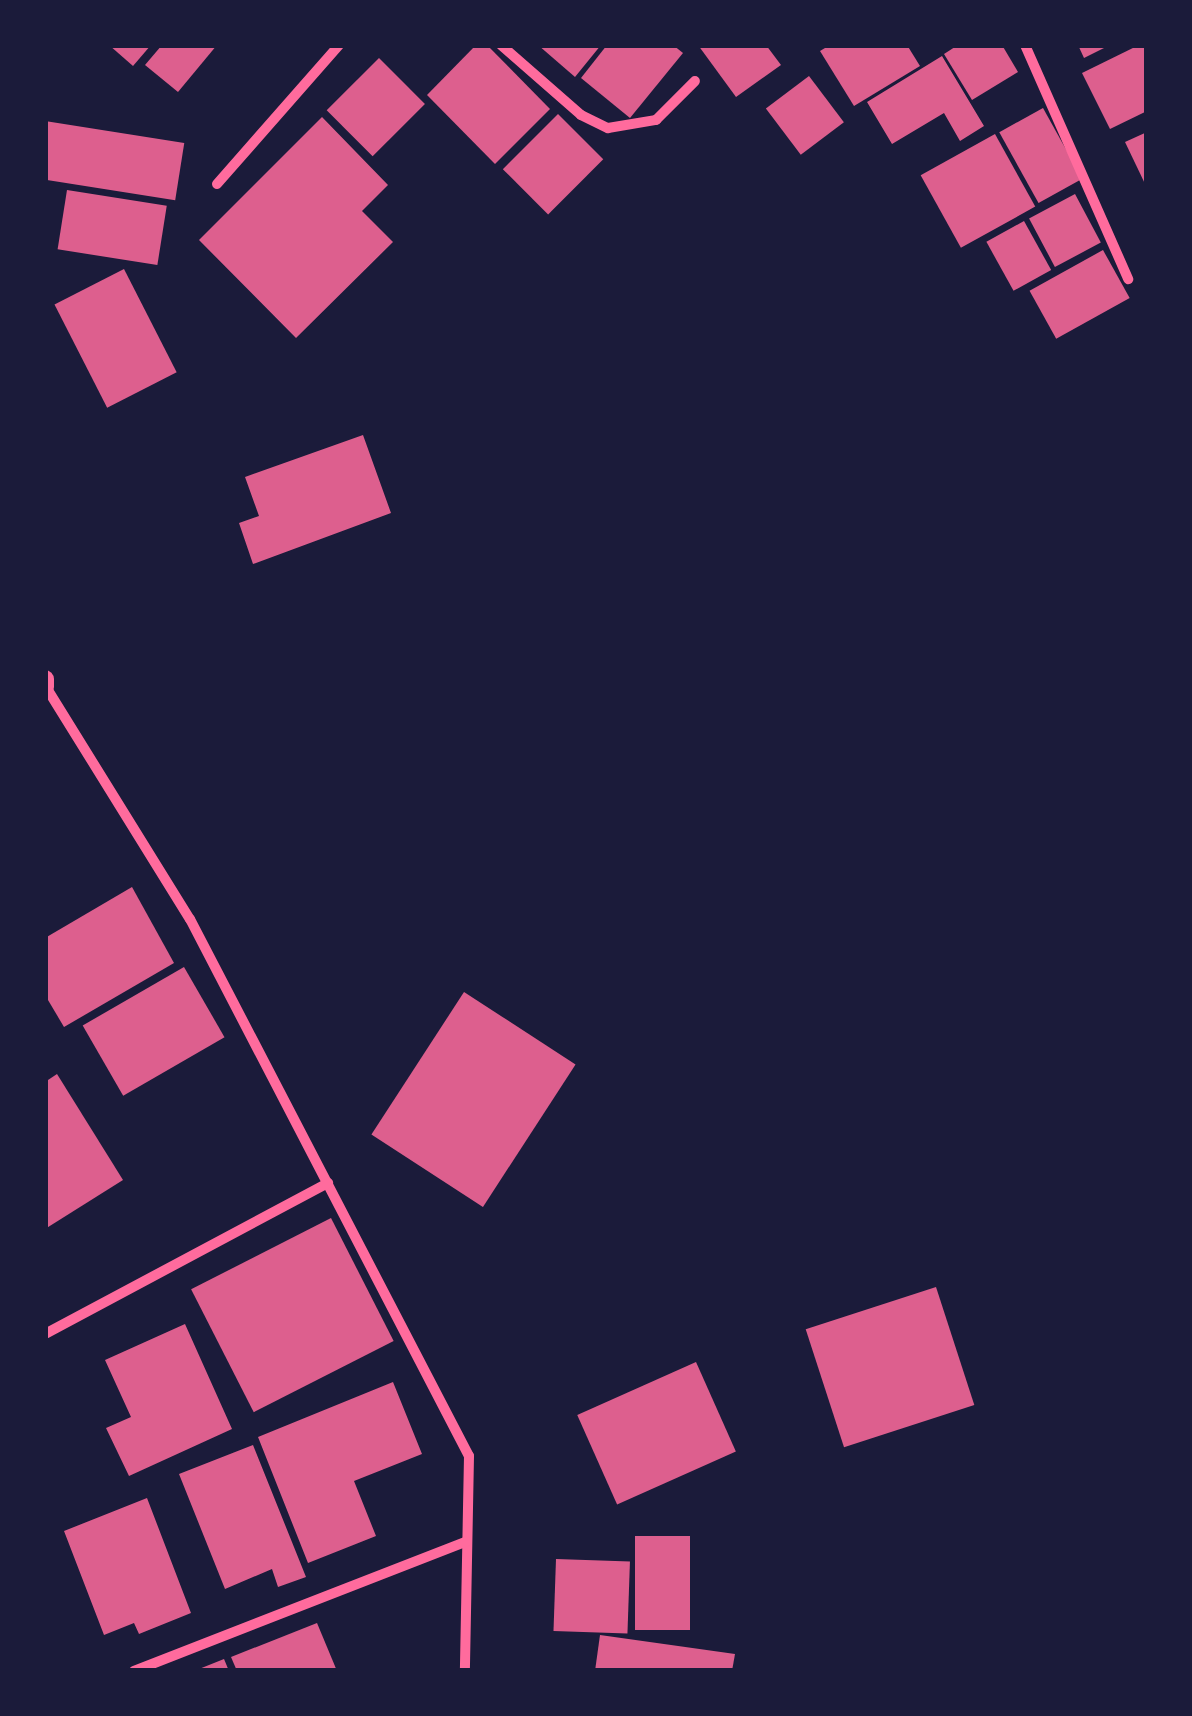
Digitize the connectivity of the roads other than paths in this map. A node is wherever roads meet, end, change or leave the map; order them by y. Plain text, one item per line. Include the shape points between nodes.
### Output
1 (339, 45) edge
2 (502, 45) edge
3 (1025, 45) edge
4 (695, 81) dead end
5 (217, 184) dead end
6 (1128, 279) dead end
7 (45, 684) edge
8 (328, 1184) junction
9 (45, 1334) edge
10 (467, 1540) junction
11 (134, 1671) edge
12 (465, 1671) edge

1 - 5 street
2 - 4 street via 581,115 608,128 656,120
3 - 6 street
7 - 8 street via 190,919
8 - 9 street
8 - 10 street via 469,1456
10 - 11 street
10 - 12 street

